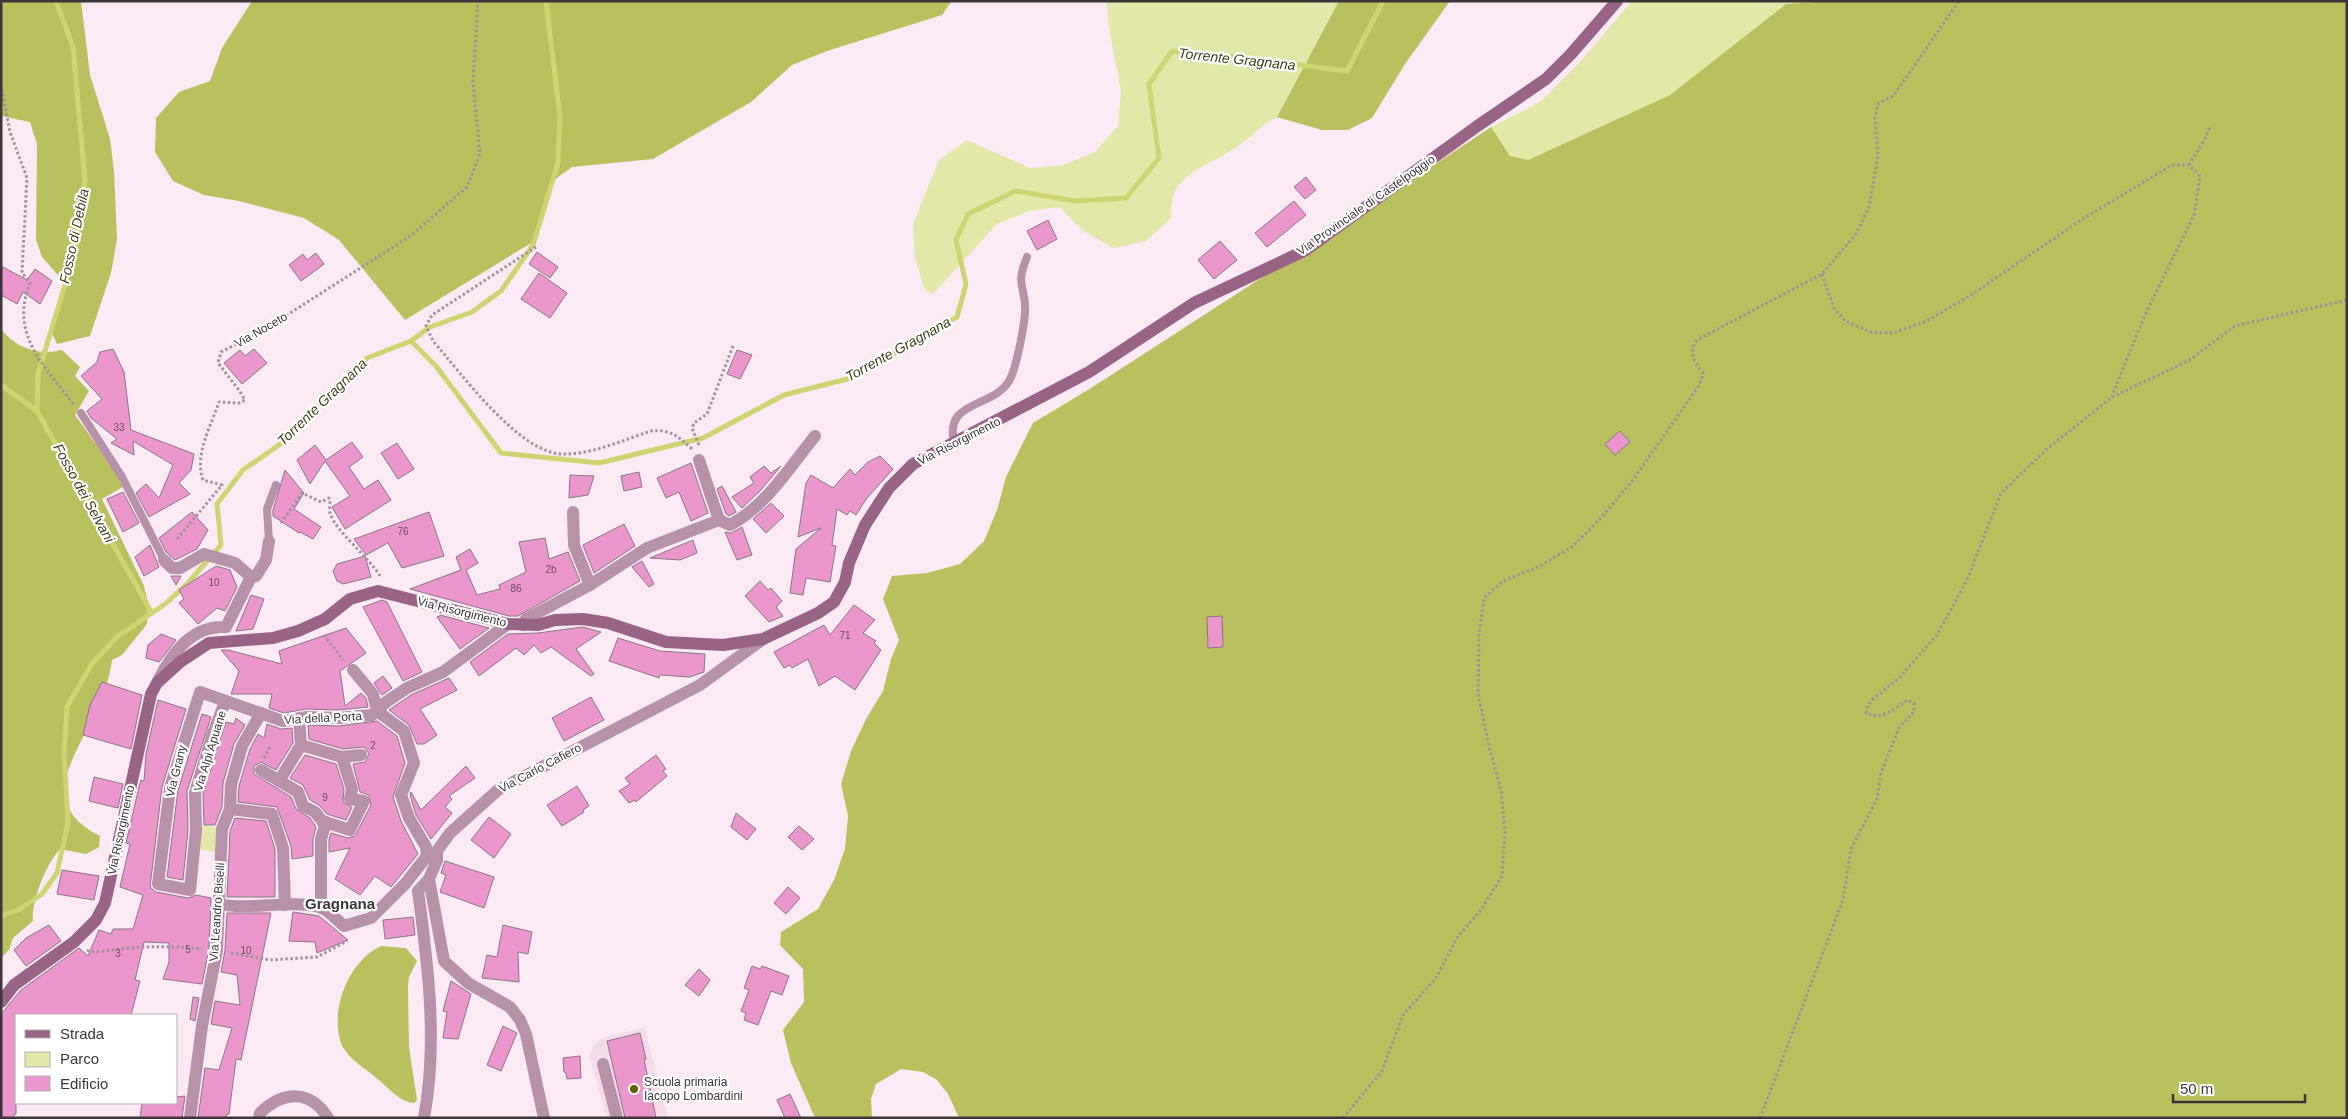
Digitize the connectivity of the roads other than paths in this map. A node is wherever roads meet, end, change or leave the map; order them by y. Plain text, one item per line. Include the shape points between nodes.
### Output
1 (1617, 1) edge
2 (1027, 257) dead end
3 (1089, 372) joint
4 (81, 413) road end
5 (815, 436) dead end
6 (954, 442) junction
7 (698, 453) road end
8 (276, 485) dead end
9 (573, 512) dead end
10 (719, 520) junction
11 (268, 541) joint
12 (164, 560) joint
13 (251, 577) junction
14 (590, 585) junction
15 (508, 624) junction
16 (523, 625) junction
17 (763, 639) junction
18 (353, 670) road end
19 (157, 683) junction
20 (225, 702) junction
21 (377, 710) junction
22 (261, 713) junction
23 (299, 719) junction
24 (301, 745) junction
25 (361, 755) dead end
26 (342, 756) junction
27 (261, 770) dead end
28 (279, 781) junction
29 (230, 809) junction
30 (326, 822) junction
31 (432, 858) junction
32 (429, 879) junction
33 (190, 890) joint
34 (220, 904) junction
35 (286, 904) junction
36 (322, 908) junction
37 (1, 1002) edge
38 (603, 1064) dead end
39 (190, 1118) edge
40 (260, 1118) edge
41 (328, 1118) edge
42 (424, 1118) edge
43 (544, 1118) edge
44 (617, 1118) edge

1 - 3 main road, Via Provinciale di Castelpoggio via 1546,79 1306,250 1194,303
2 - 6 lane via 1020,278 1025,312 1011,377 999,394 962,411 953,422
3 - 6 main road, Via Risorgimento
4 - 12 lane via 122,477
5 - 10 street via 780,482 750,513 730,525
6 - 17 main road, Via Risorgimento via 913,464 888,488 865,525 849,563 846,582 834,602
7 - 10 street
8 - 11 lane via 266,509
9 - 14 street via 574,544
10 - 14 street via 647,548
11 - 13 street via 266,560 256,576
12 - 13 street via 172,568 180,568 204,554 235,563
13 - 19 street via 226,627 200,630 172,654
14 - 16 street via 526,619
15 - 16 main road, Via Risorgimento
15 - 19 main road, Via Risorgimento via 378,591 350,599 315,625 273,638 209,643 180,662
15 - 21 street, Via della Porta via 450,667 407,688
16 - 17 main road, Via Risorgimento via 583,619 608,623 666,642 723,645
17 - 31 street, Via Carlo Cafiero via 700,685 498,790 450,833
18 - 21 street via 373,694
19 - 37 main road, Via Risorgimento via 151,694 138,747 105,903 96,920 74,942 14,985
20 - 22 street, Via Grany
20 - 33 street, Via Alpi Apuane via 195,793 196,830
20 - 33 street, Via Grany via 200,692 170,788 158,884
21 - 23 street, Via della Porta via 372,715
21 - 31 street via 404,731 414,763 401,795 409,818
22 - 23 street, Via della Porta via 282,721
22 - 29 street, Via Leandro Biselli via 242,746 231,785
23 - 24 street
24 - 26 street
24 - 28 street
25 - 26 street
26 - 30 street via 352,789 350,799 364,801 350,830
27 - 28 street
28 - 30 street via 298,792 303,806
29 - 34 street, Via Leandro Biselli via 222,829
29 - 35 street via 272,814 283,848
30 - 36 street via 321,839
31 - 32 street, Via Carlo Cafiero
31 - 36 street via 371,918 344,926
32 - 42 street, Via Carlo Cafiero via 418,891 428,969 430,1088
32 - 43 street via 444,961 468,983 510,1007 520,1020
34 - 35 street
34 - 39 street, Via Leandro Biselli via 217,950 202,1026
35 - 36 street
38 - 44 street
40 - 41 street via 260,1113 272,1102 287,1096 309,1099 318,1104

